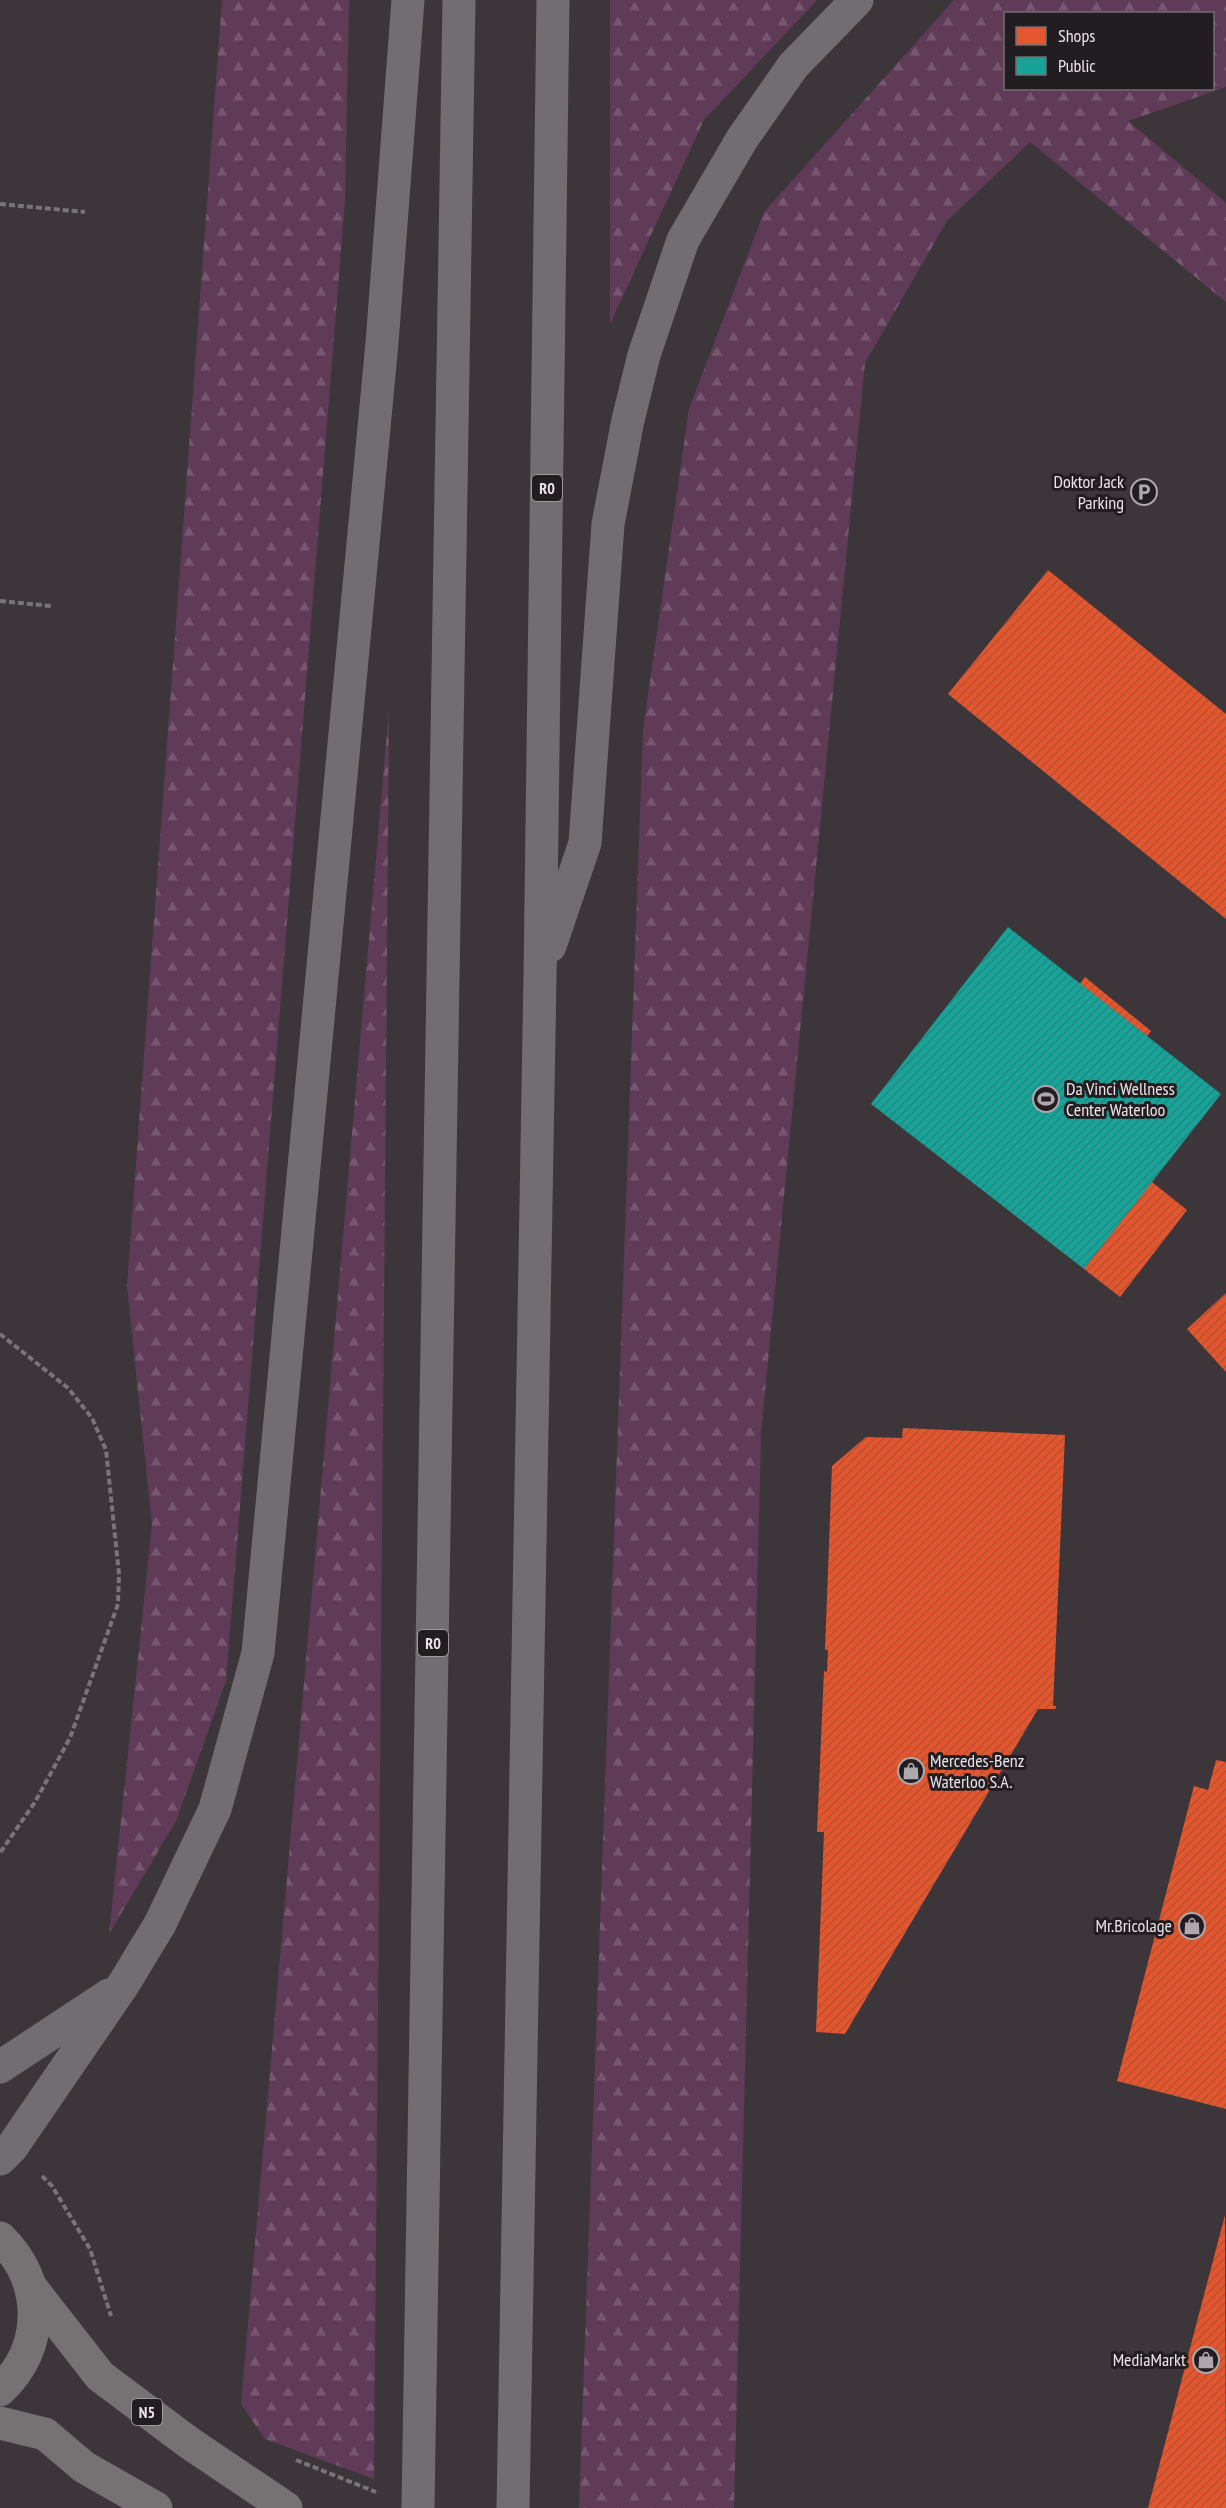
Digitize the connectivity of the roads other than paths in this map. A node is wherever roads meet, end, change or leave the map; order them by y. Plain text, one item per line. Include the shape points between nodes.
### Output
1 (408, 0) edge
2 (459, 0) edge
3 (553, 0) edge
4 (857, 0) edge
5 (540, 976) junction
6 (123, 1985) junction
7 (0, 2067) edge
8 (6, 2153) edge
9 (0, 2238) edge
10 (33, 2290) junction
11 (0, 2390) edge
12 (0, 2423) edge
13 (156, 2508) edge
14 (286, 2508) edge
15 (418, 2508) edge
16 (513, 2508) edge

1 - 6 highway via 381,355 258,1653 215,1809 160,1924
2 - 15 highway, R0
3 - 5 highway, R0
4 - 5 highway via 793,66 742,139 684,240 644,355 608,524 585,843
5 - 16 highway, R0
6 - 7 highway
6 - 8 highway
9 - 10 main road, N5 via 16,2253
10 - 11 main road, N5 via 35,2321 28,2351 12,2379
10 - 14 main road, N5 via 100,2376
12 - 13 main road via 45,2434 84,2468

